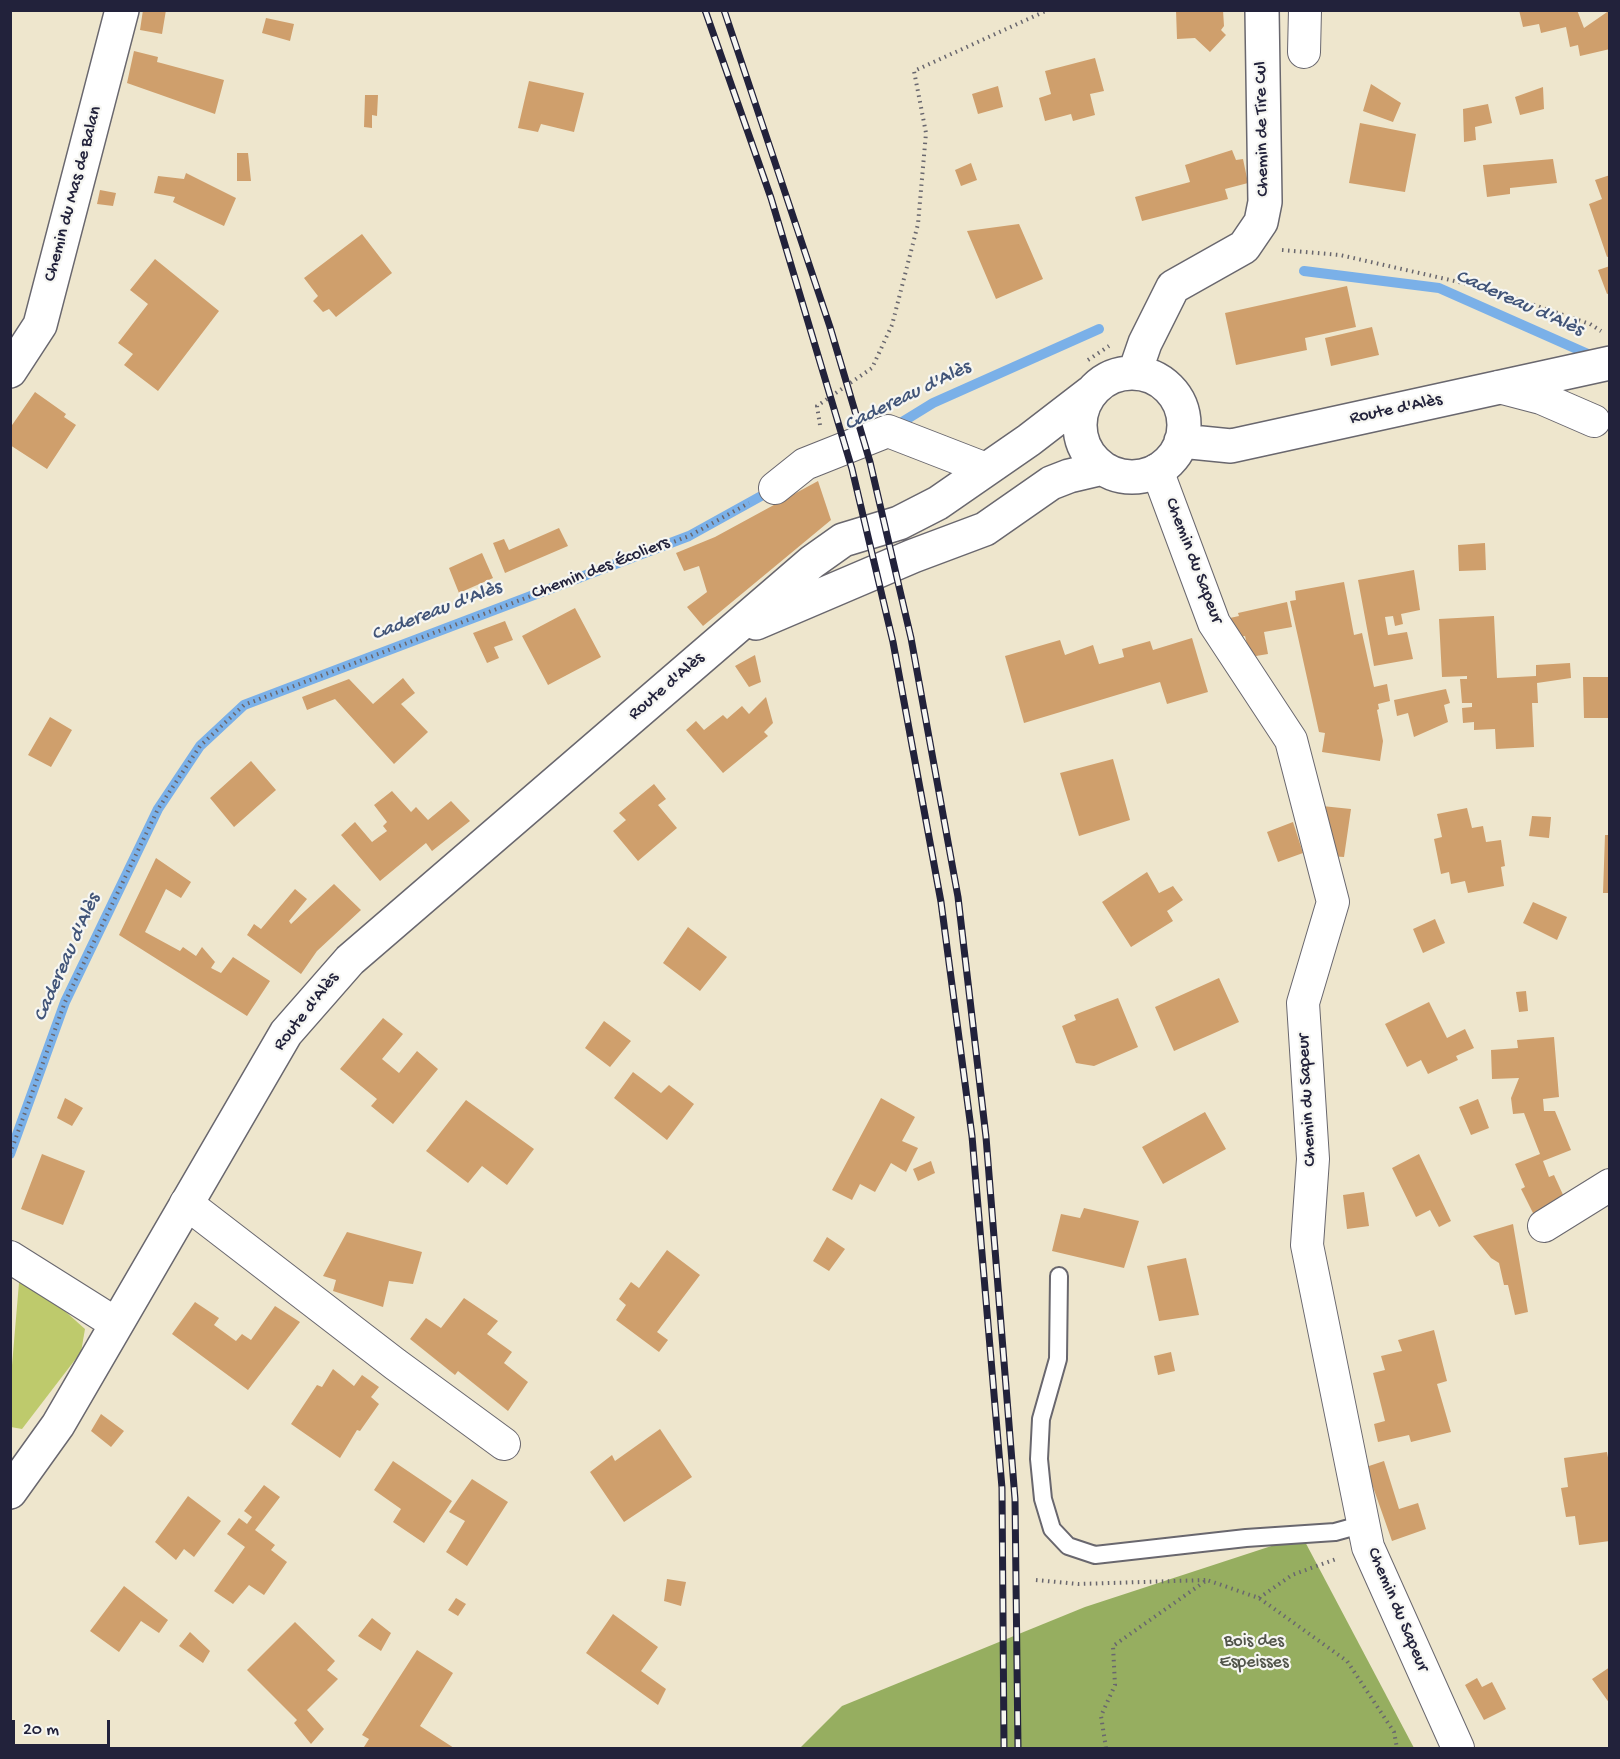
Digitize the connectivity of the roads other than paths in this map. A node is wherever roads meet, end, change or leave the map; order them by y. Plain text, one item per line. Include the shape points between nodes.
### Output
1 (122, 10) edge
2 (1262, 10) edge
3 (1305, 10) edge
4 (1304, 52) dead end
5 (1610, 363) edge
6 (10, 371) edge
7 (1135, 372) junction
8 (1499, 387) junction
9 (1090, 393) junction
10 (1594, 421) dead end
11 (1181, 441) junction
12 (1103, 468) junction
13 (986, 469) junction
14 (1157, 470) junction
15 (775, 488) road end
16 (727, 636) junction
17 (1610, 1185) edge
18 (186, 1203) junction
19 (1544, 1226) dead end
20 (10, 1257) edge
21 (1059, 1276) dead end
22 (115, 1323) junction
23 (504, 1444) dead end
24 (10, 1492) edge
25 (1366, 1536) junction
26 (1458, 1749) edge

1 - 6 main road, Chemin du Mas de Balan via 40,325
2 - 7 main road, Chemin de Tire Cul via 1265,202 1261,222 1244,247 1173,287
3 - 4 street
5 - 8 main road, Route d'Alès
7 - 9 main road via 1118,374
7 - 11 main road via 1151,376 1175,396 1184,425
8 - 10 street via 1541,398
8 - 11 main road, Route d'Alès via 1231,446
9 - 12 main road via 1082,408 1082,442
9 - 13 main road, Route d'Alès
11 - 14 main road
12 - 14 main road via 1130,477
12 - 16 main road, Route d'Alès via 1051,483 985,530 912,556
13 - 15 street via 888,431 805,464
13 - 16 main road, Route d'Alès via 938,503 899,523 843,540
14 - 25 street, Chemin du Sapeur via 1214,622 1291,740 1333,902 1303,1003 1313,1159 1307,1245
16 - 18 main road, Route d'Alès via 350,960 286,1033
17 - 19 street
18 - 22 main road, Route d'Alès
18 - 23 street
20 - 22 street
21 - 25 lane via 1058,1359 1041,1419 1039,1460 1043,1499 1052,1529 1068,1546 1095,1555 1246,1538 1335,1532
22 - 24 main road, Route d'Alès via 58,1425
25 - 26 street, Chemin du Sapeur

